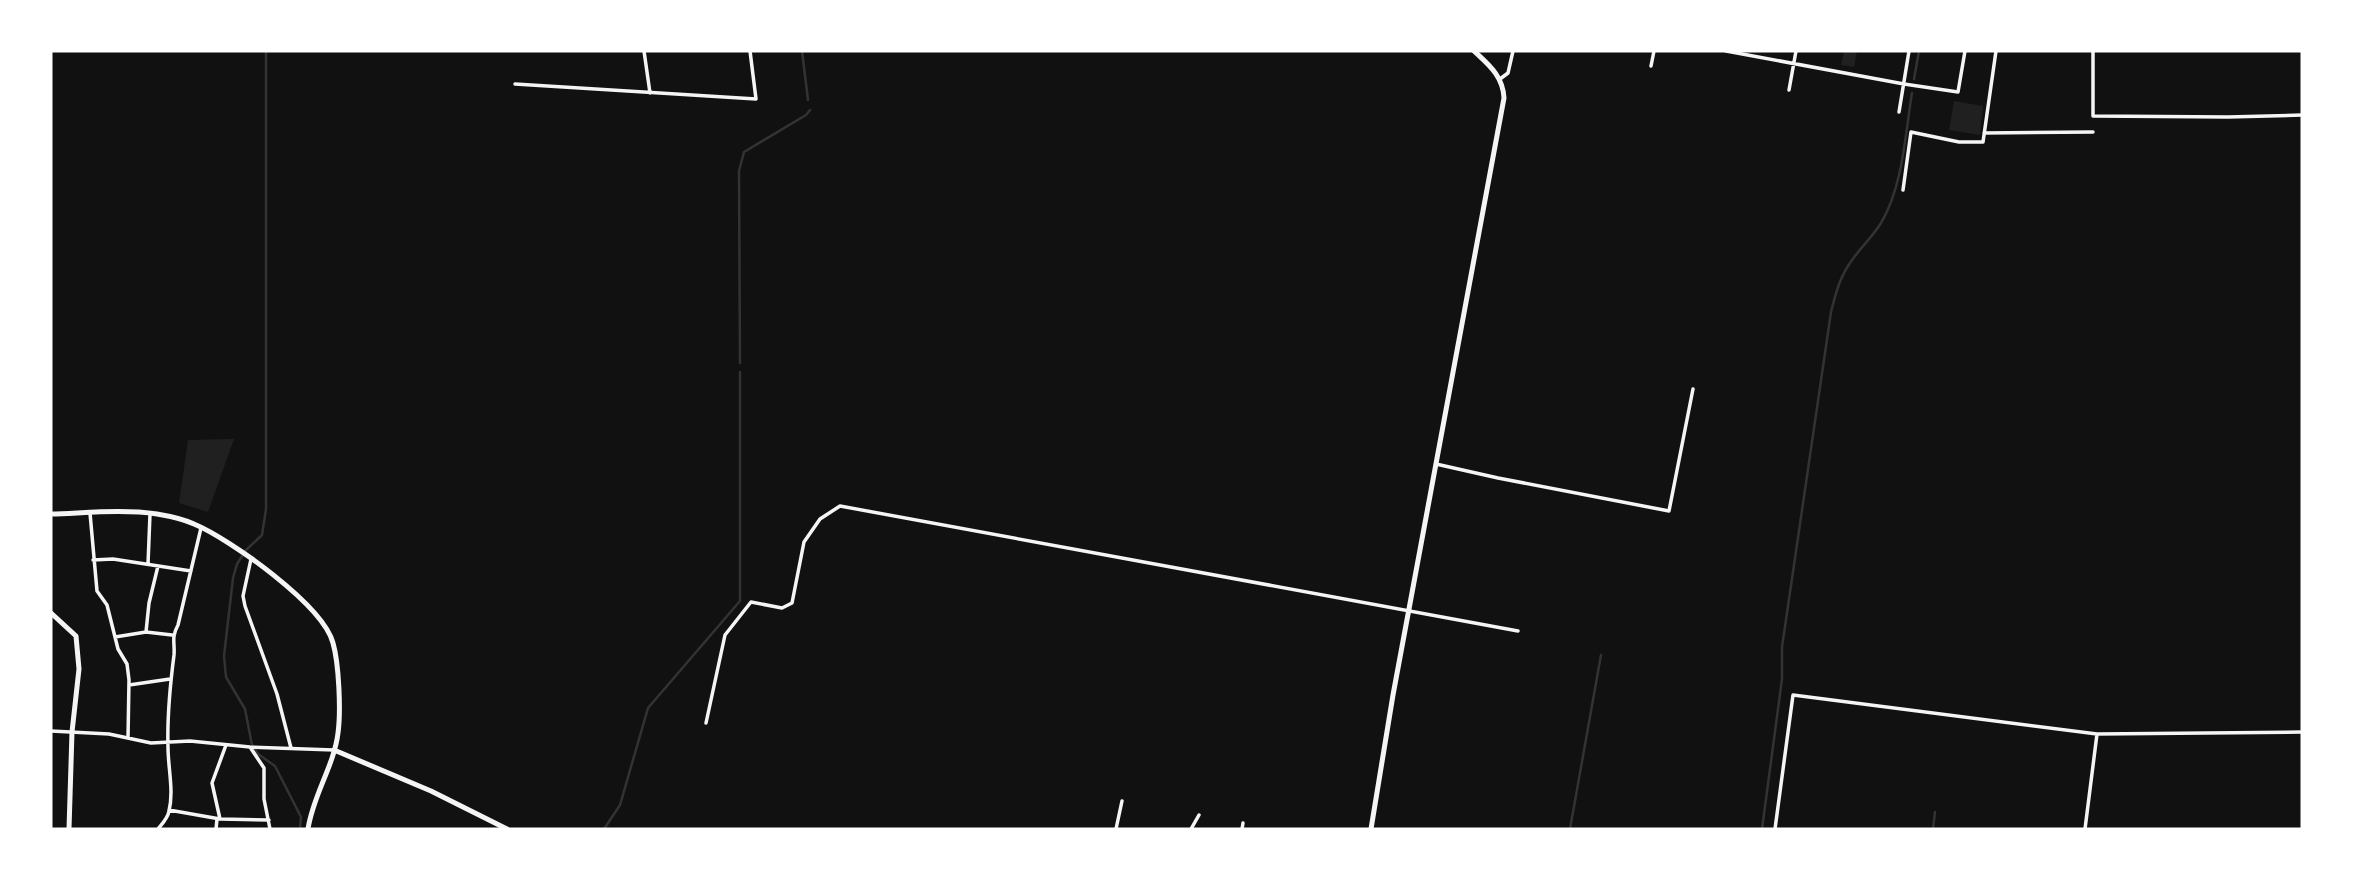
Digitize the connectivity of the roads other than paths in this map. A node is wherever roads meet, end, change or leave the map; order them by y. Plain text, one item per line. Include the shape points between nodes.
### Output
1 (644, 51) edge
2 (750, 51) edge
3 (1474, 51) edge
4 (1513, 51) edge
5 (1654, 51) edge
6 (1726, 51) edge
7 (1796, 51) edge
8 (1909, 51) edge
9 (1965, 51) edge
10 (1996, 51) edge
11 (2093, 51) edge
12 (1793, 63) junction
13 (1651, 66) dead end
14 (1500, 79) junction
15 (515, 84) dead end
16 (1904, 85) junction
17 (1789, 90) dead end
18 (650, 93) junction
19 (1899, 112) dead end
20 (2302, 115) edge
21 (2093, 132) dead end
22 (1984, 133) junction
23 (1903, 190) dead end
24 (1693, 389) dead end
25 (1436, 464) junction
26 (90, 513) junction
27 (51, 514) edge
28 (150, 514) junction
29 (201, 528) junction
30 (251, 559) junction
31 (93, 560) junction
32 (148, 564) junction
33 (158, 566) junction
34 (191, 571) junction
35 (1409, 610) junction
36 (51, 613) edge
37 (1518, 631) dead end
38 (146, 632) junction
39 (172, 635) junction
40 (115, 637) junction
41 (170, 679) junction
42 (129, 685) junction
43 (706, 723) dead end
44 (51, 731) edge
45 (72, 732) junction
46 (2302, 732) edge
47 (2097, 734) junction
48 (128, 738) junction
49 (168, 740) junction
50 (226, 745) junction
51 (250, 747) junction
52 (291, 748) junction
53 (334, 750) junction
54 (1122, 800) dead end
55 (169, 810) junction
56 (1199, 815) dead end
57 (219, 819) junction
58 (269, 820) junction
59 (1243, 823) dead end
60 (69, 829) edge
61 (158, 829) edge
62 (216, 829) edge
63 (270, 829) edge
64 (308, 829) edge
65 (507, 829) edge
66 (1116, 829) edge
67 (1191, 829) edge
68 (1242, 829) edge
69 (1371, 829) edge
70 (1775, 829) edge
71 (2085, 829) edge

1 - 18 street
2 - 18 street via 756,99
3 - 14 street
4 - 14 street via 1508,73
5 - 13 street
6 - 12 street
7 - 12 street
8 - 16 street
9 - 16 street via 1958,92
10 - 22 street
11 - 20 street via 2093,116
12 - 16 street
12 - 17 street
14 - 25 street via 1504,89 1500,118
15 - 18 street
16 - 19 street
21 - 22 street
22 - 23 street via 1983,142 1959,142 1911,132
24 - 25 street via 1669,511
25 - 35 street
26 - 27 street
26 - 28 street
26 - 31 street
28 - 29 street
28 - 32 street
29 - 30 street
29 - 34 street
30 - 52 street via 245,607
30 - 53 street via 306,603 333,641 339,732
31 - 32 street
31 - 40 street via 97,591 107,605
32 - 33 street
33 - 34 street
33 - 38 street
34 - 39 street
35 - 37 street
35 - 43 street via 840,506 820,519 804,542 792,603 782,608 751,602 725,635
35 - 69 street
36 - 45 street via 76,636 79,669
38 - 39 street
38 - 40 street
39 - 41 street
40 - 42 street via 127,664
41 - 42 street
41 - 49 street
42 - 48 street
44 - 45 street
45 - 48 street
45 - 60 street
46 - 47 street
47 - 70 street via 1793,695
47 - 71 street
48 - 49 street via 151,743
49 - 50 street
49 - 55 street
50 - 51 street
50 - 57 street via 212,783
51 - 52 street
51 - 58 street via 264,768
52 - 53 street
53 - 64 street
53 - 65 street
54 - 66 street
55 - 57 street
55 - 61 street
56 - 67 street
57 - 58 street
57 - 62 street
58 - 63 street
59 - 68 street

